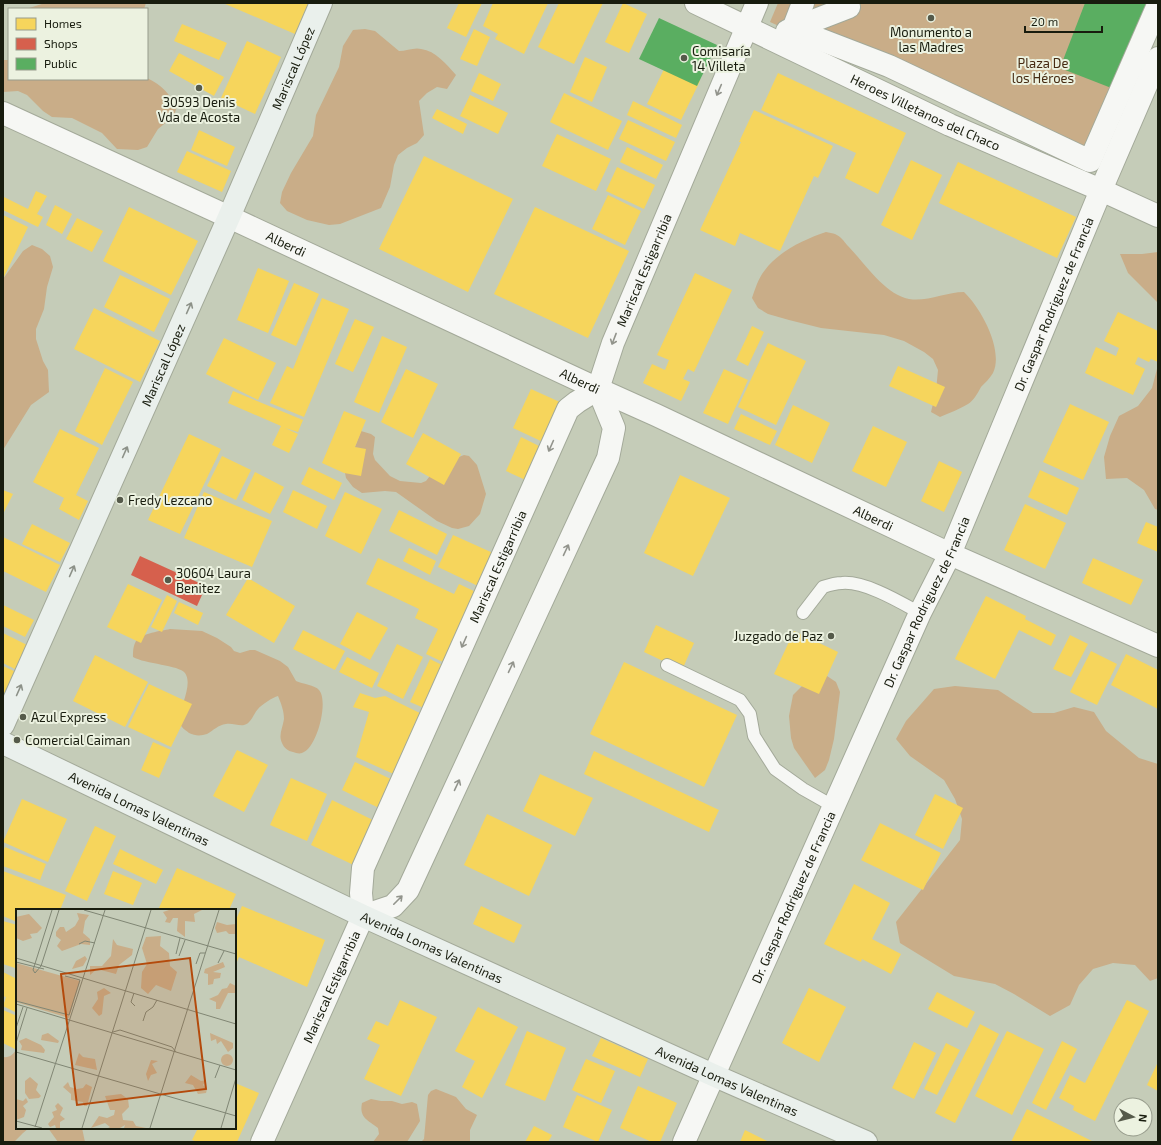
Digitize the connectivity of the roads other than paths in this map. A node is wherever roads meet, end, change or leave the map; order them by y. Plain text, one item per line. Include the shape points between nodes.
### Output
1 (321, 3) edge
2 (696, 3) edge
3 (757, 3) edge
4 (803, 3) edge
5 (1158, 5) edge
6 (849, 7) dead end
7 (746, 26) junction
8 (793, 29) junction
9 (1158, 58) edge
10 (3, 114) edge
11 (1101, 190) junction
12 (229, 216) junction
13 (1158, 216) edge
14 (598, 389) junction
15 (950, 554) junction
16 (803, 613) dead end
17 (920, 614) junction
18 (1158, 646) edge
19 (667, 665) dead end
20 (3, 725) edge
21 (3, 743) edge
22 (834, 806) junction
23 (363, 916) junction
24 (713, 1075) junction
25 (262, 1142) edge
26 (684, 1142) edge
27 (866, 1142) edge

1 - 12 street, Mariscal López
2 - 7 street, Heroes Villetanos del Chaco
3 - 7 street, Mariscal Estigarribia
4 - 8 street
5 - 8 street via 1090,161 889,66
6 - 8 street
7 - 8 street via 786,32
7 - 11 street, Heroes Villetanos del Chaco via 950,125
7 -> 14 street, Mariscal Estigarribia via 613,343
9 - 11 street, Dr. Gaspar Rodriguez de Francia
10 - 12 street, Alberdi
11 - 13 street, Heroes Villetanos del Chaco
11 - 15 street, Dr. Gaspar Rodriguez de Francia
12 - 14 street, Alberdi
20 -> 12 street, Mariscal López
14 - 15 street, Alberdi
14 -> 23 street, Mariscal Estigarribia via 568,409 363,868
23 -> 14 street via 393,906 408,890 608,458 614,428
15 - 17 street, Dr. Gaspar Rodriguez de Francia
15 - 18 street, Alberdi
16 - 17 lane via 823,587 842,582 858,584 887,595
17 - 22 street, Dr. Gaspar Rodriguez de Francia
19 - 22 lane via 740,700 750,714 754,736 775,770
21 - 23 street, Avenida Lomas Valentinas
22 - 24 street, Dr. Gaspar Rodriguez de Francia
23 - 24 street, Avenida Lomas Valentinas
23 - 25 street, Mariscal Estigarribia
24 - 26 street, Dr. Gaspar Rodriguez de Francia
24 - 27 street, Avenida Lomas Valentinas

